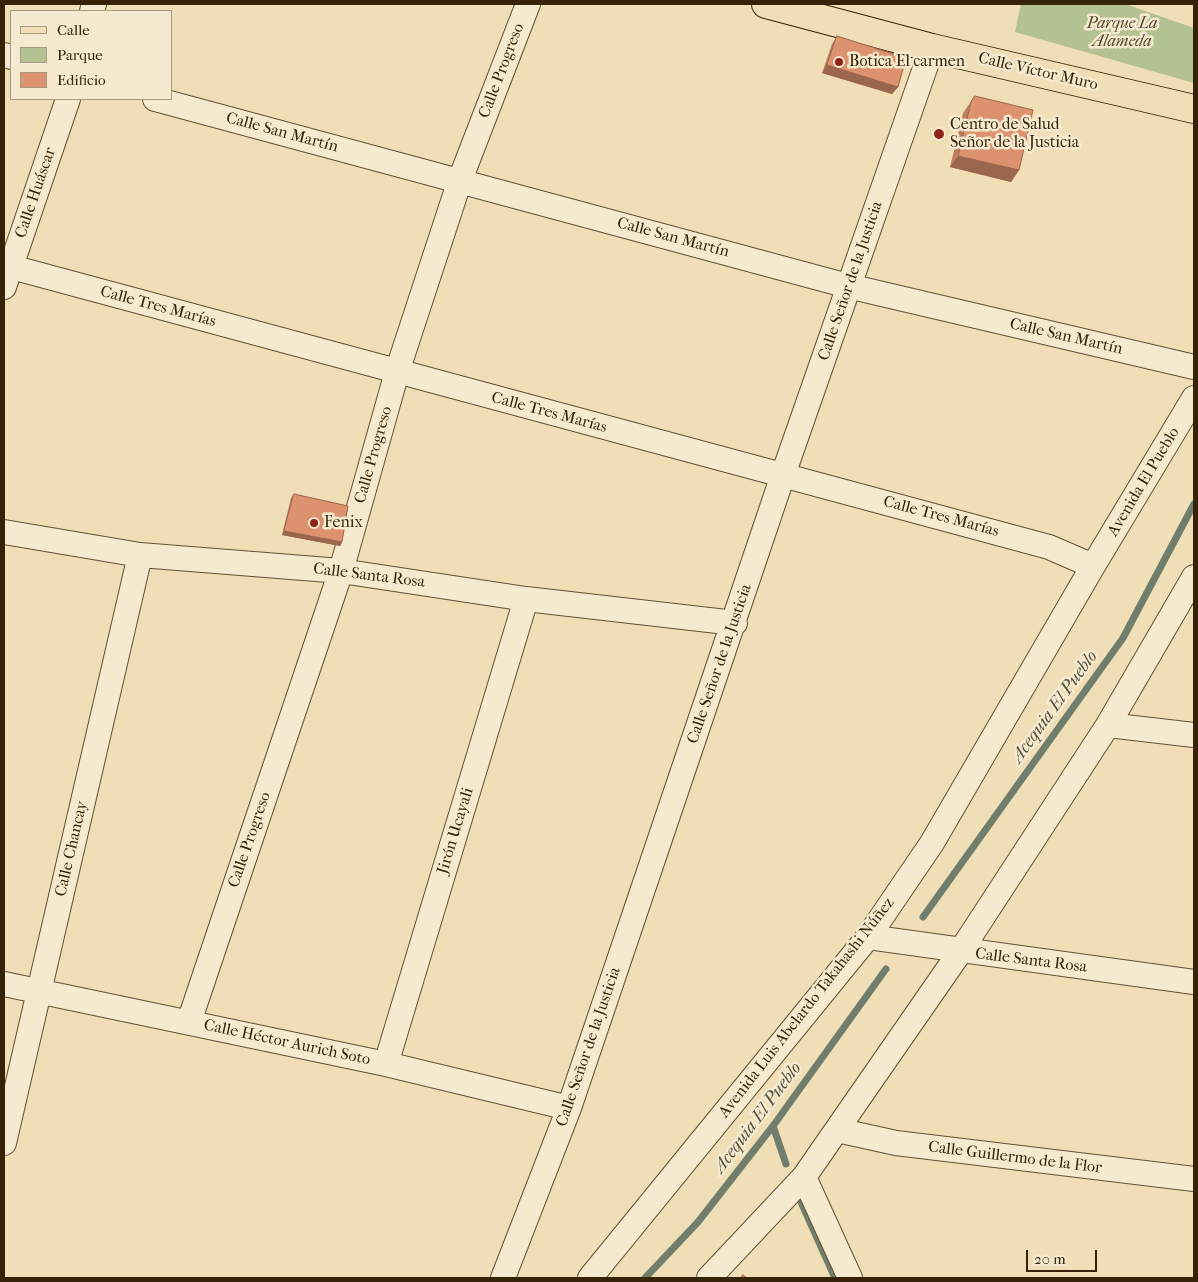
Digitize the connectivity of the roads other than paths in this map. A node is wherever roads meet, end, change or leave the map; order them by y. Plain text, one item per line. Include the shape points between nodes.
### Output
1 (528, 4) edge
2 (766, 4) edge
3 (932, 48) junction
4 (68, 100) edge
5 (159, 100) edge
6 (1194, 109) edge
7 (460, 180) junction
8 (6, 273) edge
9 (848, 286) junction
10 (1194, 367) edge
11 (397, 372) junction
12 (1194, 398) edge
13 (783, 475) junction
14 (4, 532) edge
15 (140, 555) junction
16 (1093, 566) junction
17 (341, 571) junction
18 (1194, 577) edge
19 (526, 599) junction
20 (735, 623) junction
21 (1108, 724) junction
22 (1194, 735) edge
23 (868, 937) junction
24 (960, 952) junction
25 (1194, 982) edge
26 (4, 984) edge
27 (39, 992) junction
28 (189, 1022) junction
29 (386, 1064) junction
30 (569, 1108) junction
31 (836, 1130) junction
32 (4, 1143) edge
33 (804, 1178) junction
34 (1194, 1179) edge
35 (503, 1278) edge
36 (590, 1278) edge
37 (709, 1278) edge
38 (850, 1278) edge

1 - 7 street, Calle Progreso
2 - 3 main road, Calle Víctor Muro
3 - 6 main road, Calle Víctor Muro
3 - 9 street, Calle Señor de la Justicia
4 - 8 street, Calle Huáscar
5 - 7 street, Calle San Martín
7 - 9 street, Calle San Martín
7 - 11 street, Calle Progreso
8 - 11 street, Calle Tres Marías
9 - 10 street, Calle San Martín
9 - 13 street, Calle Señor de la Justicia
11 - 13 street, Calle Tres Marías
11 - 17 street, Calle Progreso
12 - 16 street, Avenida El Pueblo
13 - 16 street, Calle Tres Marías via 1049,546
13 - 20 street, Calle Señor de la Justicia
14 - 15 street, Calle Santa Rosa
15 - 17 street, Calle Santa Rosa
15 - 27 street, Calle Chancay
16 - 23 street, Avenida Luis Abelardo Takahashi Núñez via 932,844
17 - 19 street, Calle Santa Rosa
17 - 28 street, Calle Progreso
18 - 21 street
19 - 20 street, Calle Santa Rosa
19 - 29 street, Jirón Ucayali
20 - 30 street, Calle Señor de la Justicia
21 - 22 street
21 - 24 street
23 - 24 street, Calle Santa Rosa
23 - 36 street, Avenida Luis Abelardo Takahashi Núñez
24 - 25 street, Calle Santa Rosa
24 - 31 street
26 - 27 street, Calle Héctor Aurich Soto
27 - 28 street, Calle Héctor Aurich Soto
27 - 32 street, Calle Chancay
28 - 29 street, Calle Héctor Aurich Soto
29 - 30 street, Calle Héctor Aurich Soto
30 - 35 street, Calle Señor de la Justicia
31 - 33 street
31 - 34 street, Calle Guillermo de la Flor via 896,1143
33 - 37 street
33 - 38 street

